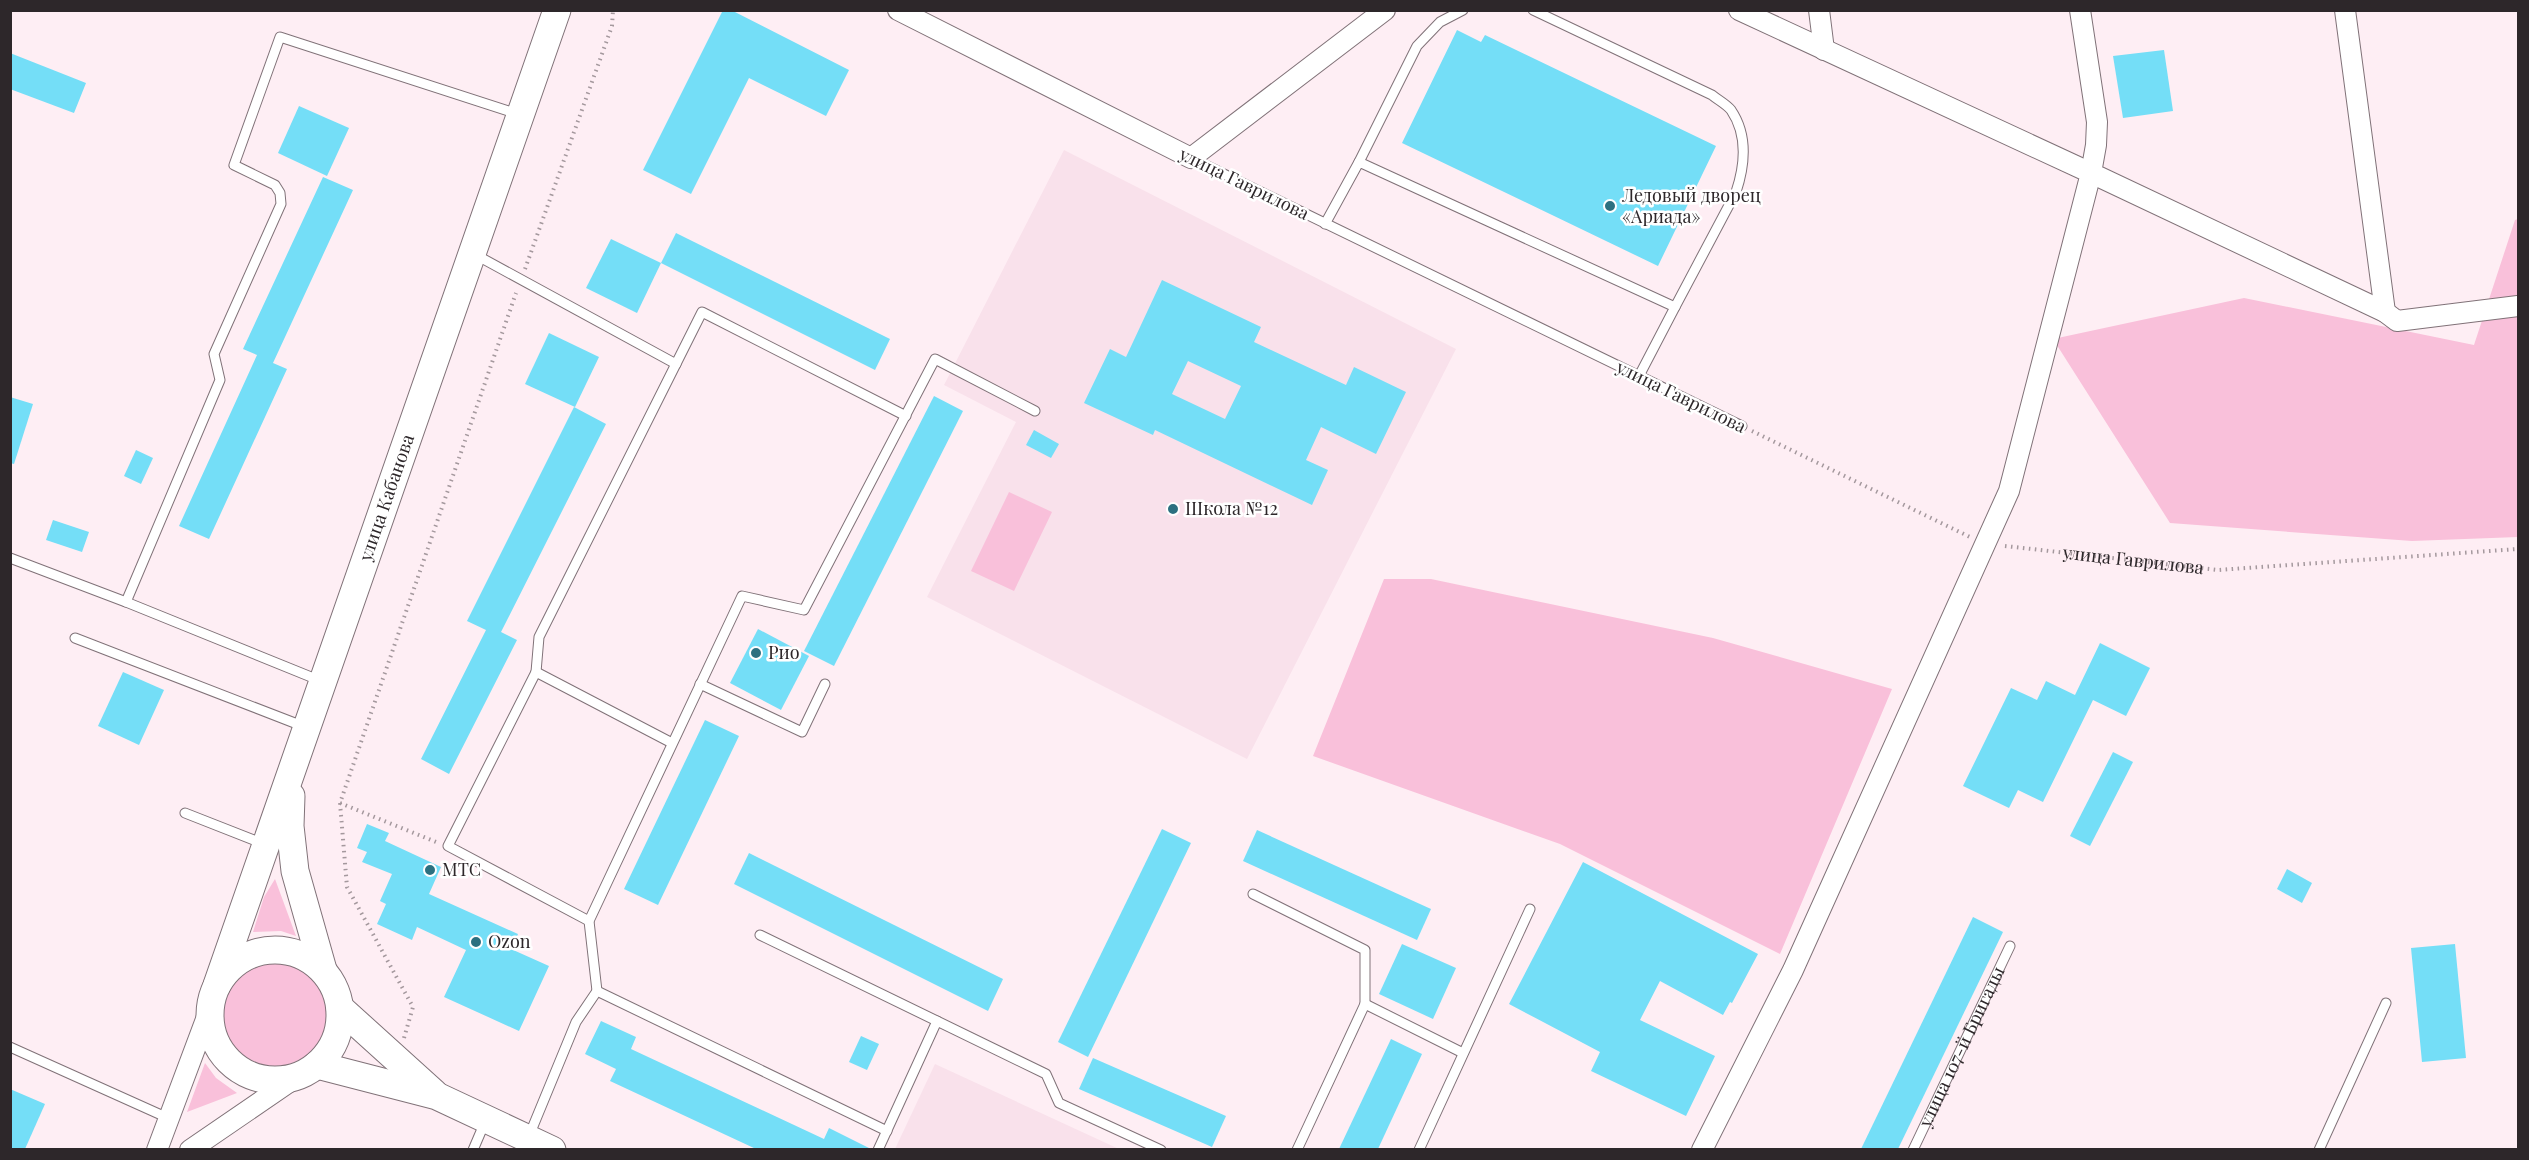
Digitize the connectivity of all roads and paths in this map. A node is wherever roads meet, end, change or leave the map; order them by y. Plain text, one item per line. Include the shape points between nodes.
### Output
1 (557, 10) edge
2 (613, 10) edge
3 (898, 10) edge
4 (1385, 10) edge
5 (1463, 10) edge
6 (1533, 10) edge
7 (1739, 10) edge
8 (1819, 10) edge
9 (2080, 10) edge
10 (2344, 10) edge
11 (1824, 50) junction
12 (521, 115) junction
13 (1191, 158) junction
14 (1359, 162) junction
15 (2091, 173) junction
16 (1325, 224) junction
17 (473, 253) junction
18 (521, 279) junction
19 (2518, 306) edge
20 (1675, 307) junction
21 (2385, 312) junction
22 (676, 364) junction
23 (1639, 376) junction
24 (1035, 411) dead end
25 (906, 416) junction
26 (1742, 426) joint
27 (1985, 544) junction
28 (2518, 549) edge
29 (10, 558) edge
30 (126, 602) junction
31 (75, 638) dead end
32 (536, 672) junction
33 (323, 682) junction
34 (700, 684) junction
35 (825, 684) dead end
36 (307, 728) junction
37 (672, 743) junction
38 (293, 768) junction
39 (340, 803) junction
40 (185, 813) dead end
41 (266, 845) junction
42 (448, 846) junction
43 (1253, 894) dead end
44 (1530, 909) dead end
45 (590, 921) junction
46 (760, 935) dead end
47 (2010, 946) dead end
48 (323, 970) junction
49 (597, 991) junction
50 (214, 995) junction
51 (2386, 1003) dead end
52 (1365, 1004) junction
53 (340, 1008) junction
54 (937, 1021) junction
55 (403, 1041) dead end
56 (10, 1047) edge
57 (1464, 1053) junction
58 (308, 1070) junction
59 (437, 1096) junction
60 (168, 1118) junction
61 (486, 1119) junction
62 (887, 1131) junction
63 (528, 1138) junction
64 (157, 1149) edge
65 (190, 1149) edge
66 (472, 1149) edge
67 (552, 1149) edge
68 (878, 1149) edge
69 (1161, 1149) edge
70 (1297, 1149) edge
71 (1419, 1149) edge
72 (1702, 1149) edge
73 (1913, 1149) edge
74 (2319, 1149) edge

1 - 12 main road, улица Кабанова
2 - 18 path via 612,26
3 - 13 street, улица Гаврилова
4 - 13 street
5 - 14 lane via 1440,22 1418,46
6 - 20 lane via 1712,95 1730,109 1744,151 1742,172 1736,192
7 - 11 street
8 - 11 street
9 - 15 street via 2097,122
10 - 21 street
11 - 15 street
12 - 17 main road, улица Кабанова
12 - 30 lane via 280,37 234,165 275,185 281,204 214,354 220,380
13 - 16 lane, улица Гаврилова
14 - 16 lane
14 - 20 lane
15 - 21 street
15 - 27 street via 2009,490
16 - 23 lane, улица Гаврилова
17 - 18 lane
17 - 33 main road, улица Кабанова
18 - 22 lane
18 - 39 path
19 - 21 street via 2397,321
20 - 23 lane
22 - 25 lane via 702,312
22 - 32 lane via 539,637
23 - 26 lane, улица Гаврилова
24 - 25 lane via 935,359
25 - 34 lane via 804,610 742,596
26 - 27 path, улица Гаврилова
27 - 28 path, улица Гаврилова via 2218,570
27 - 72 street via 1793,970
29 - 30 lane
30 - 33 lane
31 - 36 lane
32 - 37 lane
32 - 42 lane
33 - 36 main road, улица Кабанова
34 - 35 lane via 802,732
34 - 37 lane
36 - 38 main road, улица Кабанова
37 - 45 lane
38 - 41 main road, улица Кабанова
38 - 48 main road via 290,826 295,871
39 - 42 path
39 - 55 path via 347,887 413,1007
40 - 41 lane
41 - 50 main road, улица Кабанова
42 - 45 lane
43 - 52 lane via 1365,950
44 - 57 lane
45 - 49 lane
46 - 54 lane
47 - 73 lane, улица 107-й Бригады
48 - 50 main road via 307,958 267,950 247,956 230,968
48 - 53 main road via 335,988
49 - 62 lane
49 - 63 lane via 576,1022
50 - 58 main road via 211,1028 220,1049 234,1066 254,1076 276,1080
50 - 60 street, улица Кабанова
51 - 74 lane
52 - 57 lane
52 - 70 lane
53 - 58 main road via 339,1029 332,1048
53 - 59 main road
54 - 62 lane
54 - 69 lane via 1046,1074 1059,1103
56 - 60 lane
57 - 71 lane
58 - 59 main road
58 - 65 street
59 - 61 main road
60 - 64 street, улица Кабанова
61 - 63 main road
61 - 66 lane
62 - 68 lane
63 - 67 main road

